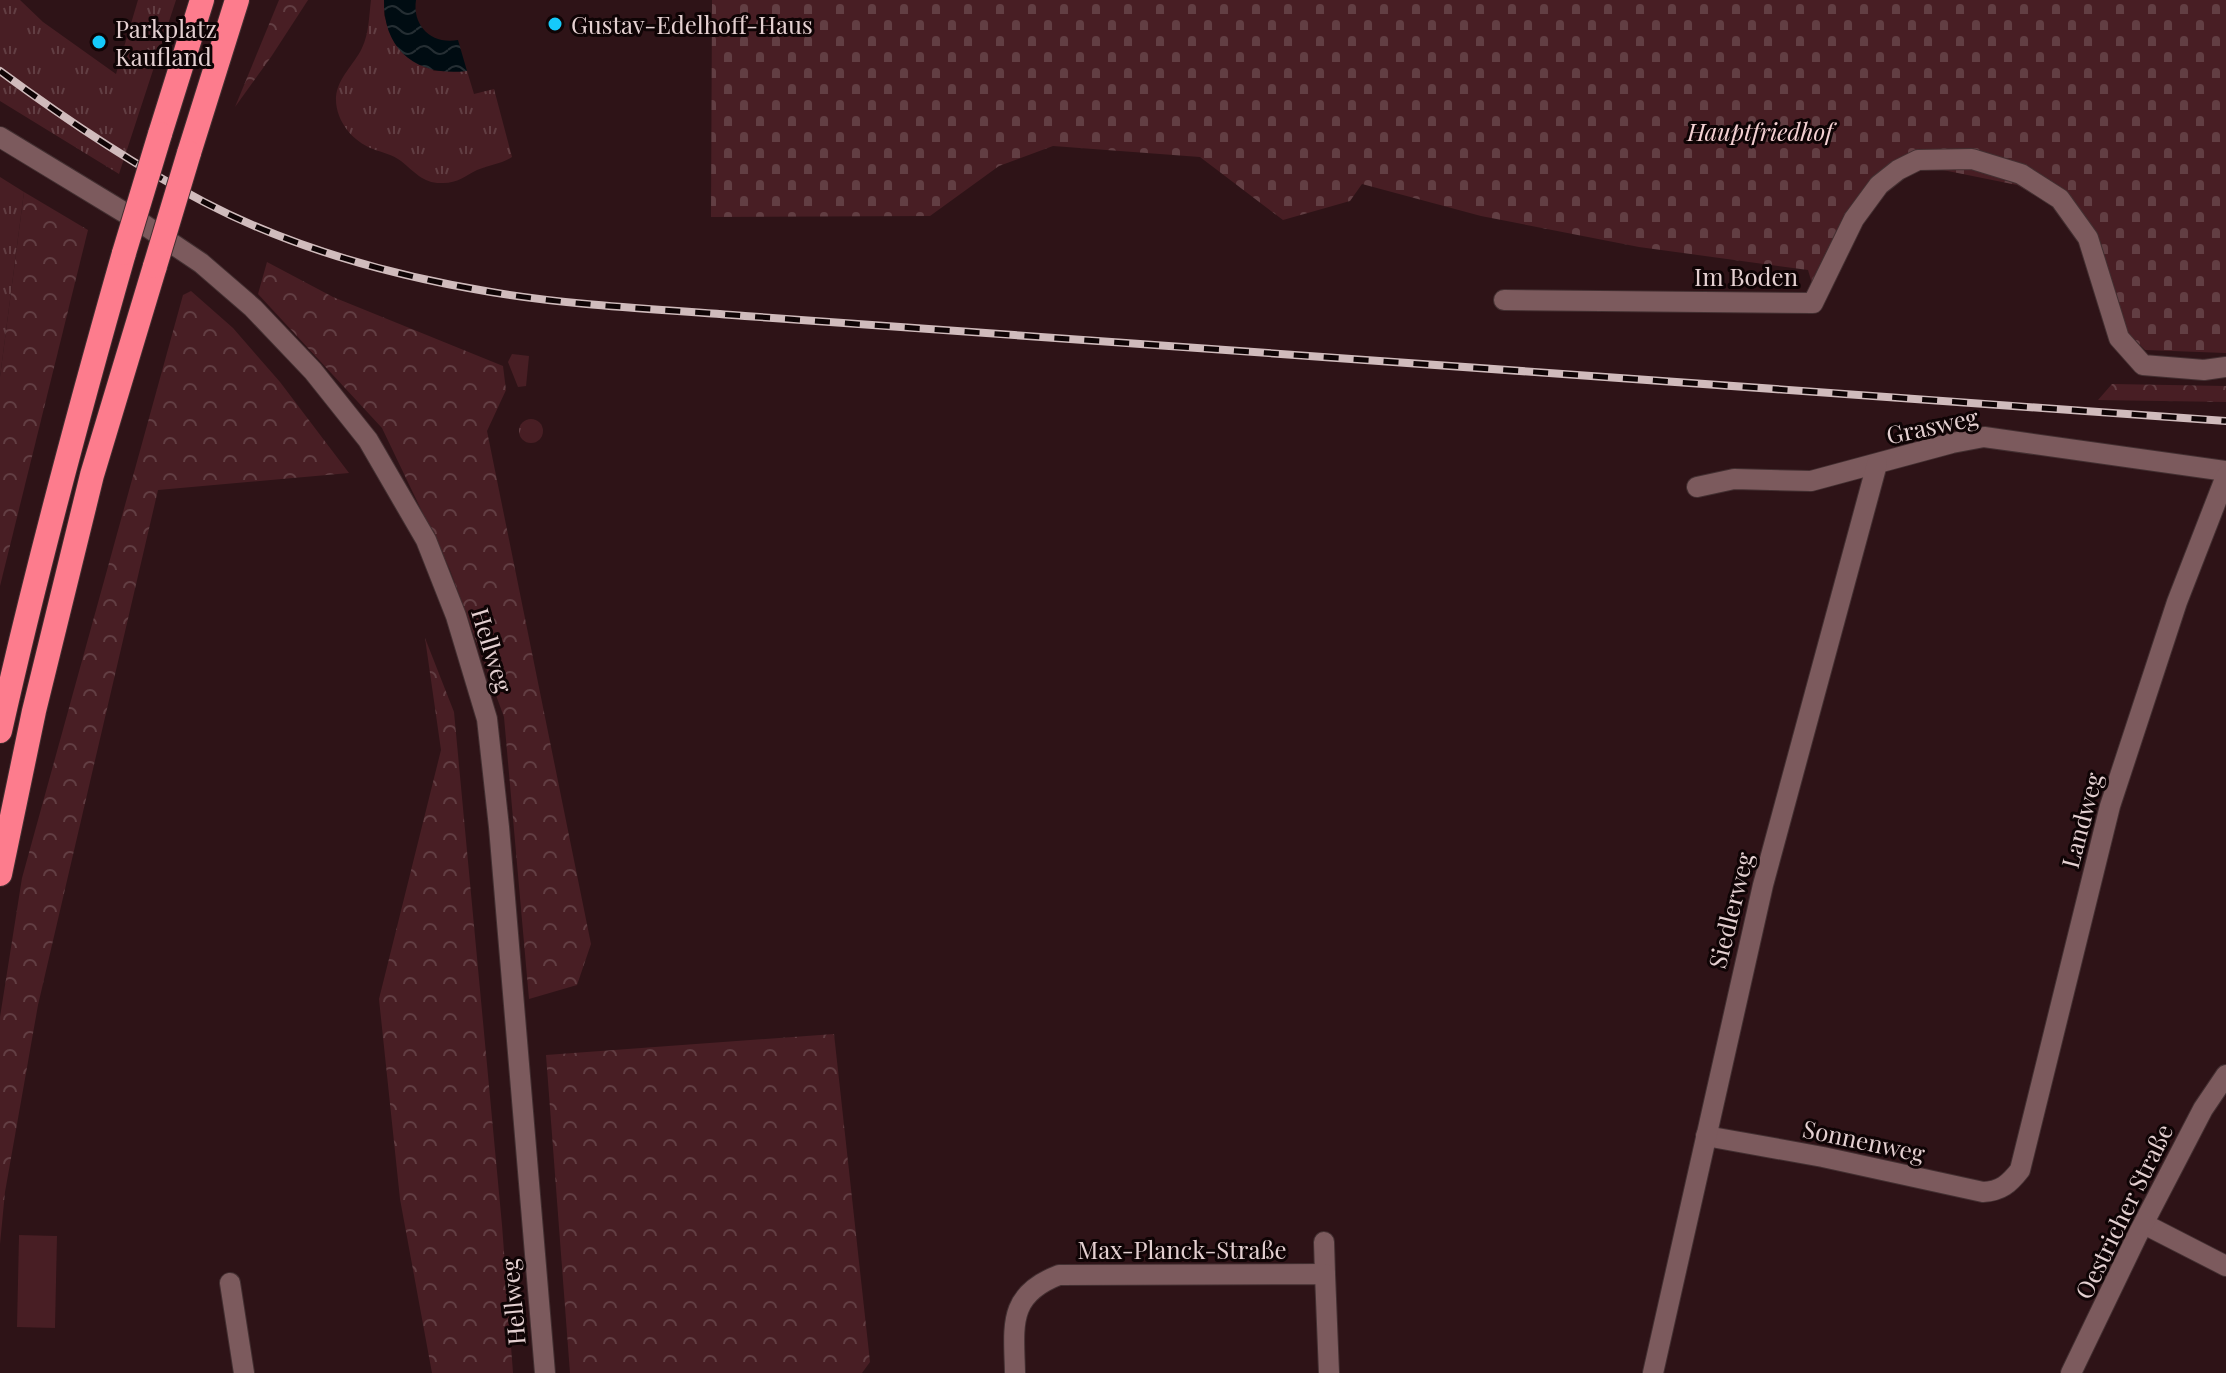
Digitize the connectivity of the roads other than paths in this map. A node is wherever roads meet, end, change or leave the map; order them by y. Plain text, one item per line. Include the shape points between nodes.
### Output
1 (202, 0) edge
2 (237, 0) edge
3 (0, 137) edge
4 (1504, 300) dead end
5 (2226, 367) edge
6 (1877, 464) junction
7 (2226, 473) edge
8 (1697, 487) dead end
9 (0, 731) edge
10 (0, 874) edge
11 (2226, 1075) edge
12 (1706, 1136) junction
13 (2009, 1183) joint
14 (2144, 1224) junction
15 (1324, 1242) dead end
16 (2226, 1266) edge
17 (1325, 1274) junction
18 (230, 1283) dead end
19 (244, 1373) edge
20 (545, 1373) edge
21 (1015, 1373) edge
22 (1329, 1373) edge
23 (1653, 1373) edge
24 (2071, 1373) edge

1 - 9 highway, bridge via 124,253
2 - 10 highway, bridge via 92,475
3 - 20 street, Hellweg via 201,263 253,308 368,440 426,540 487,719
4 - 5 street, Im Boden via 1813,303 1854,219 1879,185 1918,160 1972,159 2021,174 2060,199 2088,238 2119,338 2143,365
6 - 7 street, Grasweg via 1984,437
6 - 8 street, Grasweg via 1811,481 1734,479
6 - 12 street, Siedlerweg via 1763,885
7 - 13 street, Landweg via 2110,806 2020,1170
11 - 14 street, Oestricher Straße
12 - 13 street, Sonnenweg via 1983,1192
12 - 23 street, Siedlerweg
14 - 16 street
14 - 24 street, Oestricher Straße
15 - 17 street
17 - 21 street, Max-Planck-Straße via 1059,1275 1024,1296 1014,1318
17 - 22 street
18 - 19 street

